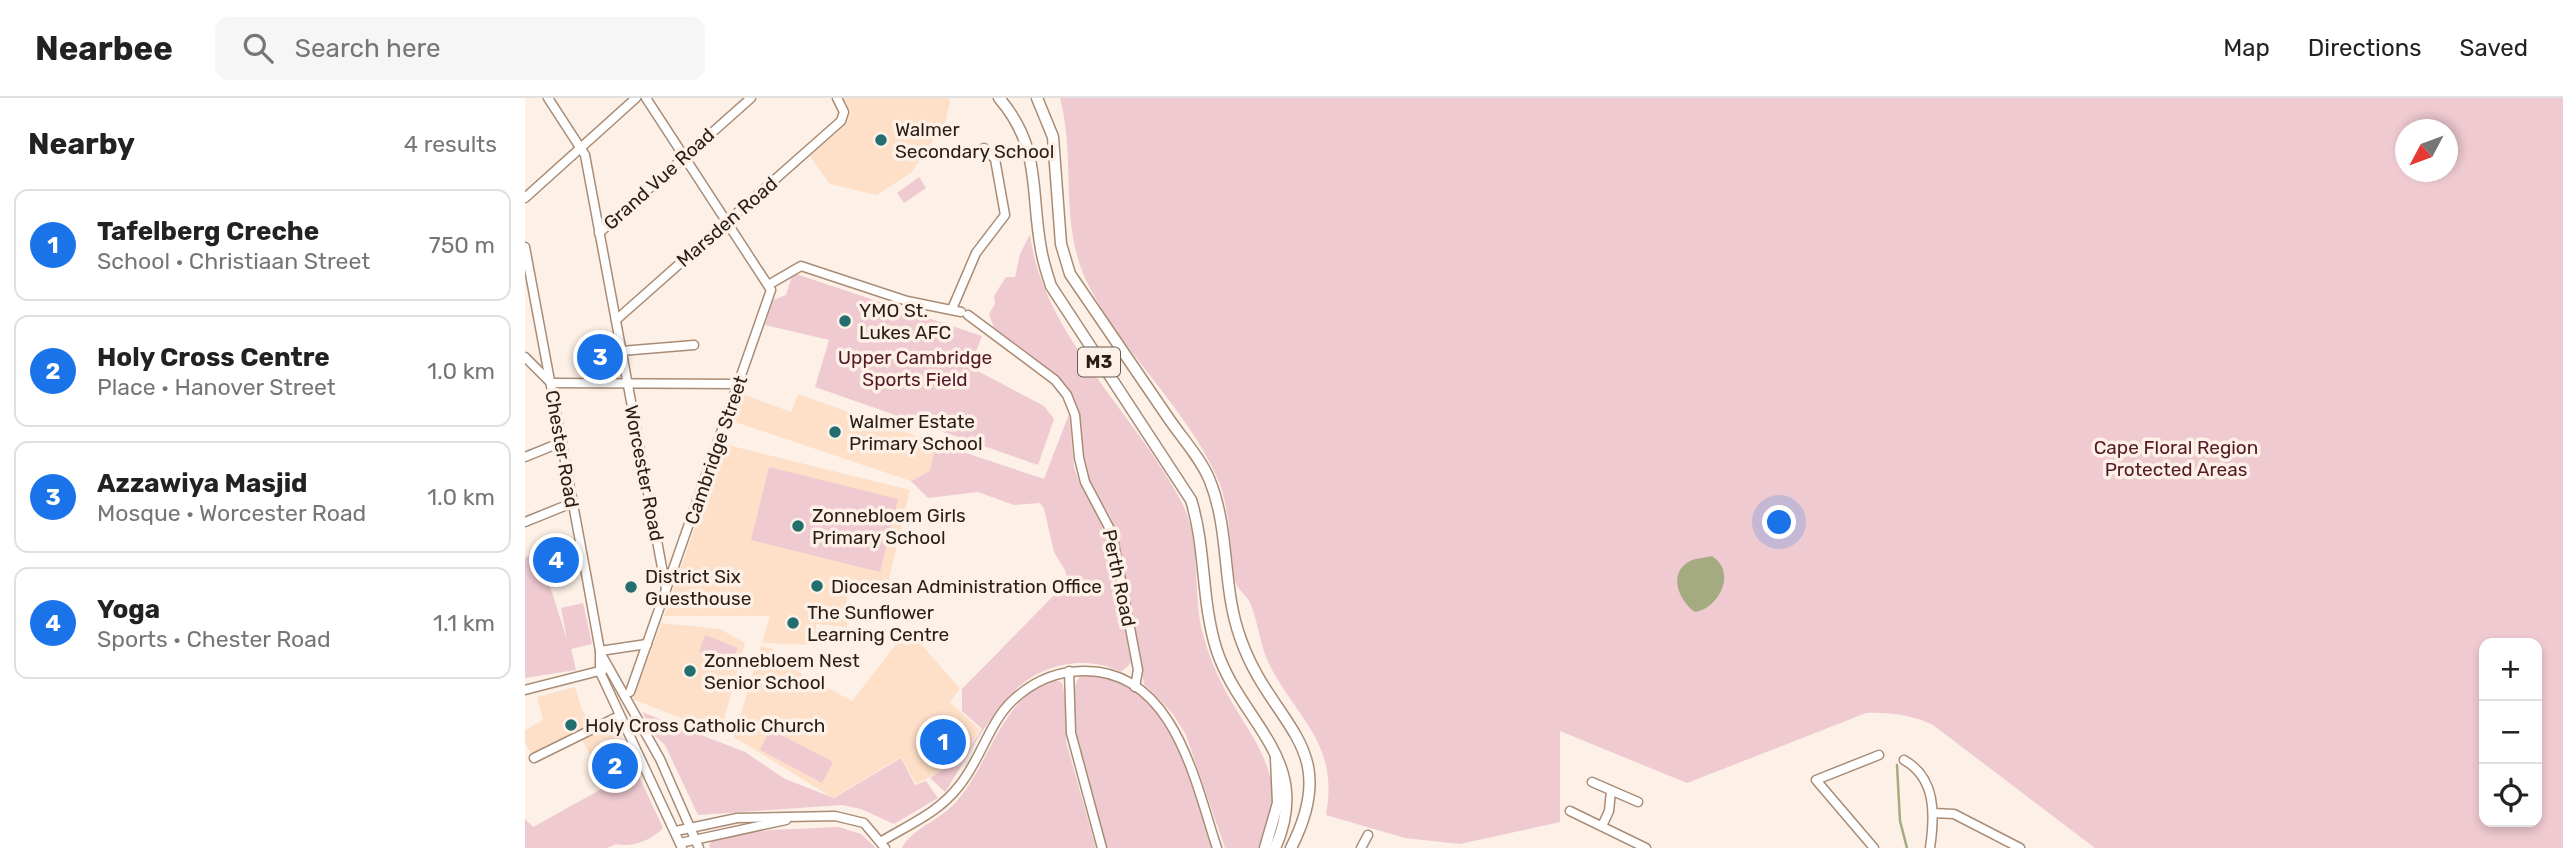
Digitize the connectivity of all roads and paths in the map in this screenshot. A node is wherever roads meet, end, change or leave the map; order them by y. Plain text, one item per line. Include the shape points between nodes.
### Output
1 (548, 98) edge
2 (636, 98) edge
3 (646, 98) edge
4 (751, 98) edge
5 (837, 98) edge
6 (999, 98) edge
7 (1037, 98) edge
8 (582, 147) junction
9 (984, 148) dead end
10 (685, 156) junction
11 (525, 198) edge
12 (728, 221) junction
13 (599, 233) junction
14 (525, 247) edge
15 (771, 286) junction
16 (952, 309) junction
17 (616, 320) junction
18 (694, 345) dead end
19 (621, 351) junction
20 (525, 357) edge
21 (551, 383) junction
22 (739, 384) junction
23 (627, 385) junction
24 (562, 442) junction
25 (525, 457) edge
26 (572, 503) junction
27 (525, 522) edge
28 (666, 592) junction
29 (647, 644) junction
30 (600, 651) junction
31 (604, 670) junction
32 (1069, 671) junction
33 (1135, 687) junction
34 (525, 690) edge
35 (630, 692) dead end
36 (619, 716) junction
37 (1277, 753) junction
38 (1879, 755) dead end
39 (534, 758) dead end
40 (1903, 760) dead end
41 (1592, 782) dead end
42 (1611, 791) junction
43 (1638, 802) dead end
44 (1570, 811) dead end
45 (1933, 813) junction
46 (789, 819) junction
47 (1602, 825) junction
48 (691, 827) junction
49 (676, 831) junction
50 (1368, 835) dead end
51 (696, 839) junction
52 (884, 845) edge
53 (681, 846) edge
54 (699, 848) edge
55 (1102, 848) edge
56 (1217, 848) edge
57 (1265, 848) edge
58 (1275, 848) edge
59 (1291, 848) edge
60 (1361, 848) edge
61 (1646, 848) edge
62 (1874, 848) edge
63 (1931, 848) edge
64 (2020, 848) edge

1 - 8 street
2 - 8 street
3 - 10 street
4 - 10 street, Grand Vue Road
5 - 12 street, Marsden Road via 844,112 838,124
6 - 37 main road, M3 via 1024,134 1033,164 1040,248 1051,286 1191,500 1201,530 1216,648
7 - 59 main road, M3 via 1053,137 1061,244 1070,274 1210,479 1239,637 1259,682 1302,743 1312,790
8 - 11 street
8 - 13 street, Worcester Road
9 - 16 street via 995,159 1005,215 976,253
10 - 12 street
10 - 13 street, Grand Vue Road
12 - 15 street
12 - 17 street, Marsden Road
13 - 17 street, Worcester Road
14 - 21 street, Chester Road
15 - 16 street, Perth Road via 799,265 907,301
15 - 22 street, Cambridge Street
16 - 33 street, Perth Road via 1055,380 1067,395 1076,415 1085,482 1112,533 1138,670
17 - 19 street, Worcester Road
18 - 19 street
19 - 23 street, Worcester Road
20 - 21 street
21 - 23 street
21 - 24 street, Chester Road
22 - 23 street
22 - 28 street, Cambridge Street
23 - 28 street, Worcester Road
24 - 25 street
24 - 26 street, Chester Road
26 - 27 street
26 - 30 street, Chester Road
28 - 29 street, Cambridge Street
29 - 30 street
29 - 35 street, Cambridge Street
30 - 31 street, Chester Road
31 - 34 street
31 - 36 street
31 - 48 street via 660,759
32 - 33 street via 1095,670
32 - 52 street via 1035,683 1011,702 960,785 935,811
32 - 55 street via 1071,733
33 - 56 street via 1157,706 1183,745
36 - 39 street
36 - 49 street
37 - 57 main road via 1277,803
37 - 58 main road, M3 via 1286,805
38 - 62 street via 1816,780
40 - 45 street via 1926,780
41 - 42 street
42 - 43 street
42 - 47 street
44 - 47 street
45 - 63 street
45 - 64 street via 1954,814
46 - 48 street via 760,816
46 - 51 street
46 - 52 street via 848,818 864,823
47 - 61 street
48 - 49 street
48 - 51 street
49 - 53 street
50 - 60 street
51 - 53 street
51 - 54 street

